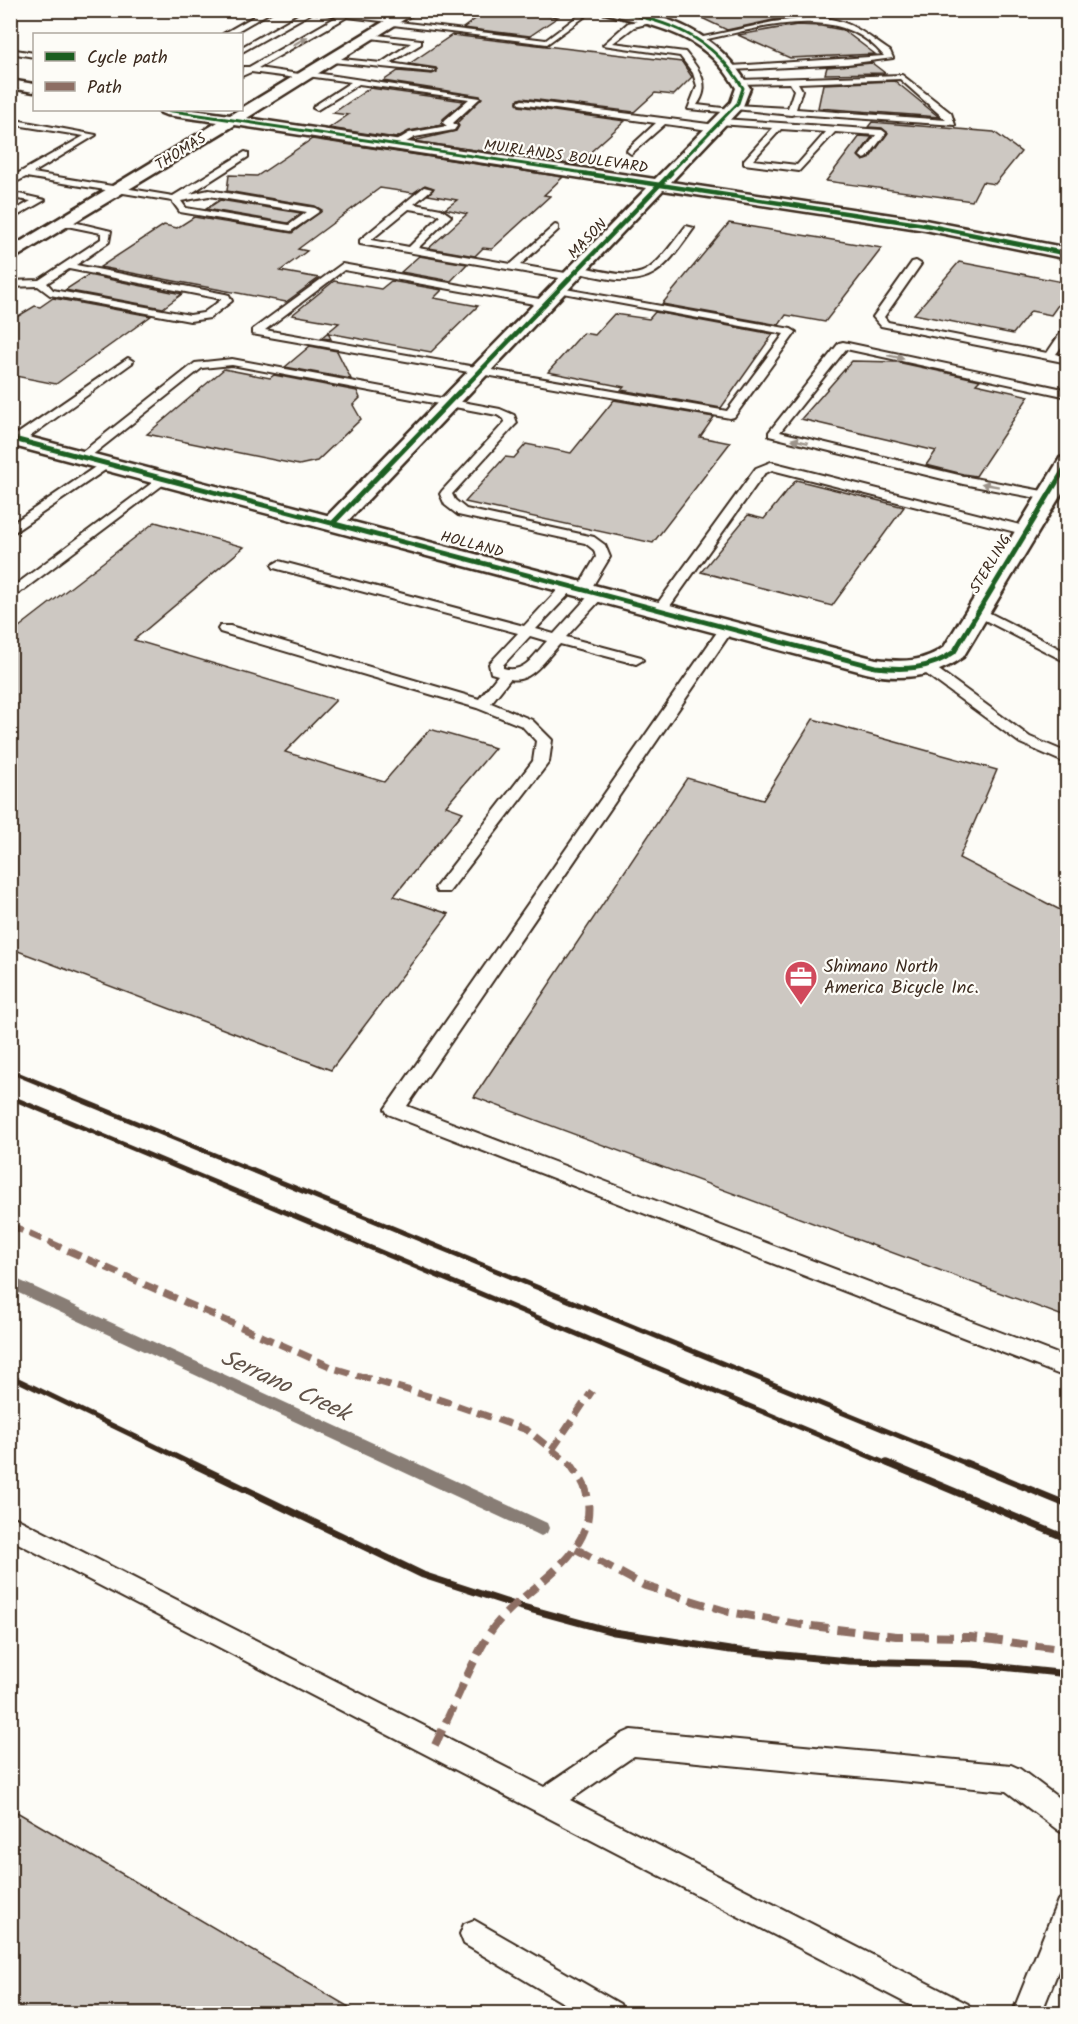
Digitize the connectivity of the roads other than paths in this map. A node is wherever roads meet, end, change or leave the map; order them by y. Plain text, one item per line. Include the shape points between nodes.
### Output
1 (271, 10) edge
2 (312, 10) edge
3 (413, 10) edge
4 (591, 10) edge
5 (609, 10) edge
6 (350, 13) edge
7 (639, 15) edge
8 (394, 22) junction
9 (229, 33) edge
10 (371, 36) junction
11 (699, 39) junction
12 (243, 49) edge
13 (10, 51) edge
14 (33, 55) edge
15 (332, 60) junction
16 (382, 65) junction
17 (432, 70) dead end
18 (244, 71) edge
19 (736, 75) junction
20 (306, 76) junction
21 (793, 80) junction
22 (358, 81) junction
23 (10, 84) edge
24 (33, 88) edge
25 (522, 102) dead end
26 (317, 108) dead end
27 (173, 111) edge
28 (791, 113) junction
29 (726, 117) junction
30 (233, 120) junction
31 (10, 121) edge
32 (663, 121) junction
33 (779, 126) junction
34 (832, 129) junction
35 (394, 146) junction
36 (632, 151) dead end
37 (245, 155) dead end
38 (864, 156) dead end
39 (24, 174) junction
40 (10, 182) edge
41 (659, 184) junction
42 (427, 189) dead end
43 (121, 190) junction
44 (10, 195) edge
45 (175, 199) junction
46 (408, 206) junction
47 (10, 217) edge
48 (65, 224) junction
49 (555, 228) dead end
50 (689, 228) dead end
51 (411, 250) junction
52 (1068, 254) edge
53 (10, 256) edge
54 (916, 264) dead end
55 (68, 266) junction
56 (513, 267) junction
57 (569, 278) junction
58 (41, 283) junction
59 (10, 284) edge
60 (545, 303) junction
61 (1068, 330) edge
62 (1049, 357) junction
63 (1068, 360) edge
64 (128, 361) dead end
65 (479, 371) junction
66 (1068, 394) edge
67 (448, 404) junction
68 (14, 439) edge
69 (82, 457) junction
70 (107, 463) junction
71 (1068, 463) edge
72 (164, 478) junction
73 (1048, 496) junction
74 (334, 522) junction
75 (10, 531) edge
76 (1027, 531) junction
77 (279, 565) dead end
78 (584, 589) junction
79 (10, 596) edge
80 (660, 610) junction
81 (978, 611) junction
82 (727, 627) junction
83 (225, 629) dead end
84 (527, 631) junction
85 (556, 639) junction
86 (1068, 659) edge
87 (636, 660) dead end
88 (927, 668) junction
89 (506, 675) junction
90 (482, 705) junction
91 (1068, 759) edge
92 (443, 888) dead end
93 (1068, 1368) edge
94 (10, 1526) edge
95 (546, 1802) junction
96 (1068, 1822) edge
97 (1068, 1910) edge
98 (474, 1934) dead end
99 (610, 2013) edge
100 (958, 2013) edge
101 (1026, 2013) edge

1 - 9 lane
2 - 6 lane
2 - 12 lane
3 - 8 street, THOMAS
4 - 8 lane via 547,42
5 - 7 street
6 - 8 lane
18 -> 6 lane
7 - 11 street
7 - 29 lane via 608,45 682,54 697,72 701,88 700,97 691,106
8 - 10 street, THOMAS
10 - 15 street, THOMAS
10 - 16 lane via 418,42
11 - 19 street
11 - 19 lane via 776,24 831,20 847,24 889,58
13 - 14 lane
15 - 16 lane
15 - 20 street, THOMAS
16 - 17 lane
18 - 20 lane
19 - 21 lane
19 - 29 street via 743,88
20 - 22 lane
20 - 30 street, THOMAS
21 - 28 lane via 798,90
21 - 28 lane via 902,76 948,114 951,123
22 - 26 lane
22 - 35 lane via 476,98 447,123 451,128 416,134
23 - 24 street
25 - 32 lane
27 - 30 street, MUIRLANDS BOULEVARD
28 - 29 lane
29 - 32 lane
29 - 33 lane
29 - 41 street, MASON
30 - 35 street, MUIRLANDS BOULEVARD
30 - 43 street, THOMAS
31 - 39 lane via 92,135
32 - 36 lane
33 - 34 lane
33 - 34 lane via 747,162 799,168
34 - 38 lane via 882,133
35 - 41 street, MUIRLANDS BOULEVARD
37 - 45 lane
39 - 40 lane
39 - 43 lane
41 - 52 street, MUIRLANDS BOULEVARD via 925,225
41 - 57 street, MASON
42 - 46 lane
43 - 45 lane
43 - 48 street, THOMAS
44 - 47 lane via 40,200
45 - 45 lane via 183,210 291,228 315,211 209,192
46 - 51 lane via 446,216
46 - 51 lane via 363,242
48 - 53 street, THOMAS
48 - 55 lane via 106,231 106,240
49 - 56 lane
50 - 57 lane via 653,271 644,276
51 - 56 lane
54 - 62 lane via 878,317 885,324
55 - 58 lane
55 - 58 lane via 225,297 227,301 206,316 190,318 50,292
56 - 57 lane
57 - 60 street, MASON
57 - 65 lane via 791,332 730,415
58 - 59 lane
60 - 65 street, MASON
60 - 65 lane via 342,267 256,332
61 - 62 lane
62 - 63 lane
64 - 68 lane
65 - 67 street, MASON
73 -> 66 lane via 963,480 773,434 843,345
67 - 69 lane via 232,362 208,363 199,365
67 - 74 street, MASON
67 - 78 lane via 510,417 510,423 446,494 448,502 462,512 589,540 600,548 603,557
68 - 69 street, HOLLAND
69 - 70 street, HOLLAND
70 - 72 street, HOLLAND
70 - 75 lane
71 - 73 street, STERLING
72 - 74 street, HOLLAND
72 - 79 lane
73 - 76 street, STERLING
74 - 78 street, HOLLAND
76 - 80 lane via 771,466 760,471
76 - 81 street, STERLING
77 - 84 lane
78 - 80 street, HOLLAND
78 - 84 lane
78 - 85 lane
80 - 82 street, HOLLAND
81 - 86 lane
81 - 88 street, STERLING via 954,652
82 - 88 street, HOLLAND via 875,667
82 - 93 lane via 395,1109
83 - 90 lane
84 - 85 lane
84 - 89 lane via 496,664 496,670
85 - 87 lane
85 - 89 lane via 526,672
88 - 91 lane via 1025,740
89 - 90 lane
90 - 92 lane via 527,723 544,740 541,762
94 - 95 lane
95 - 96 lane via 631,1743 1011,1778
95 - 100 lane
97 - 101 lane
98 - 99 lane

